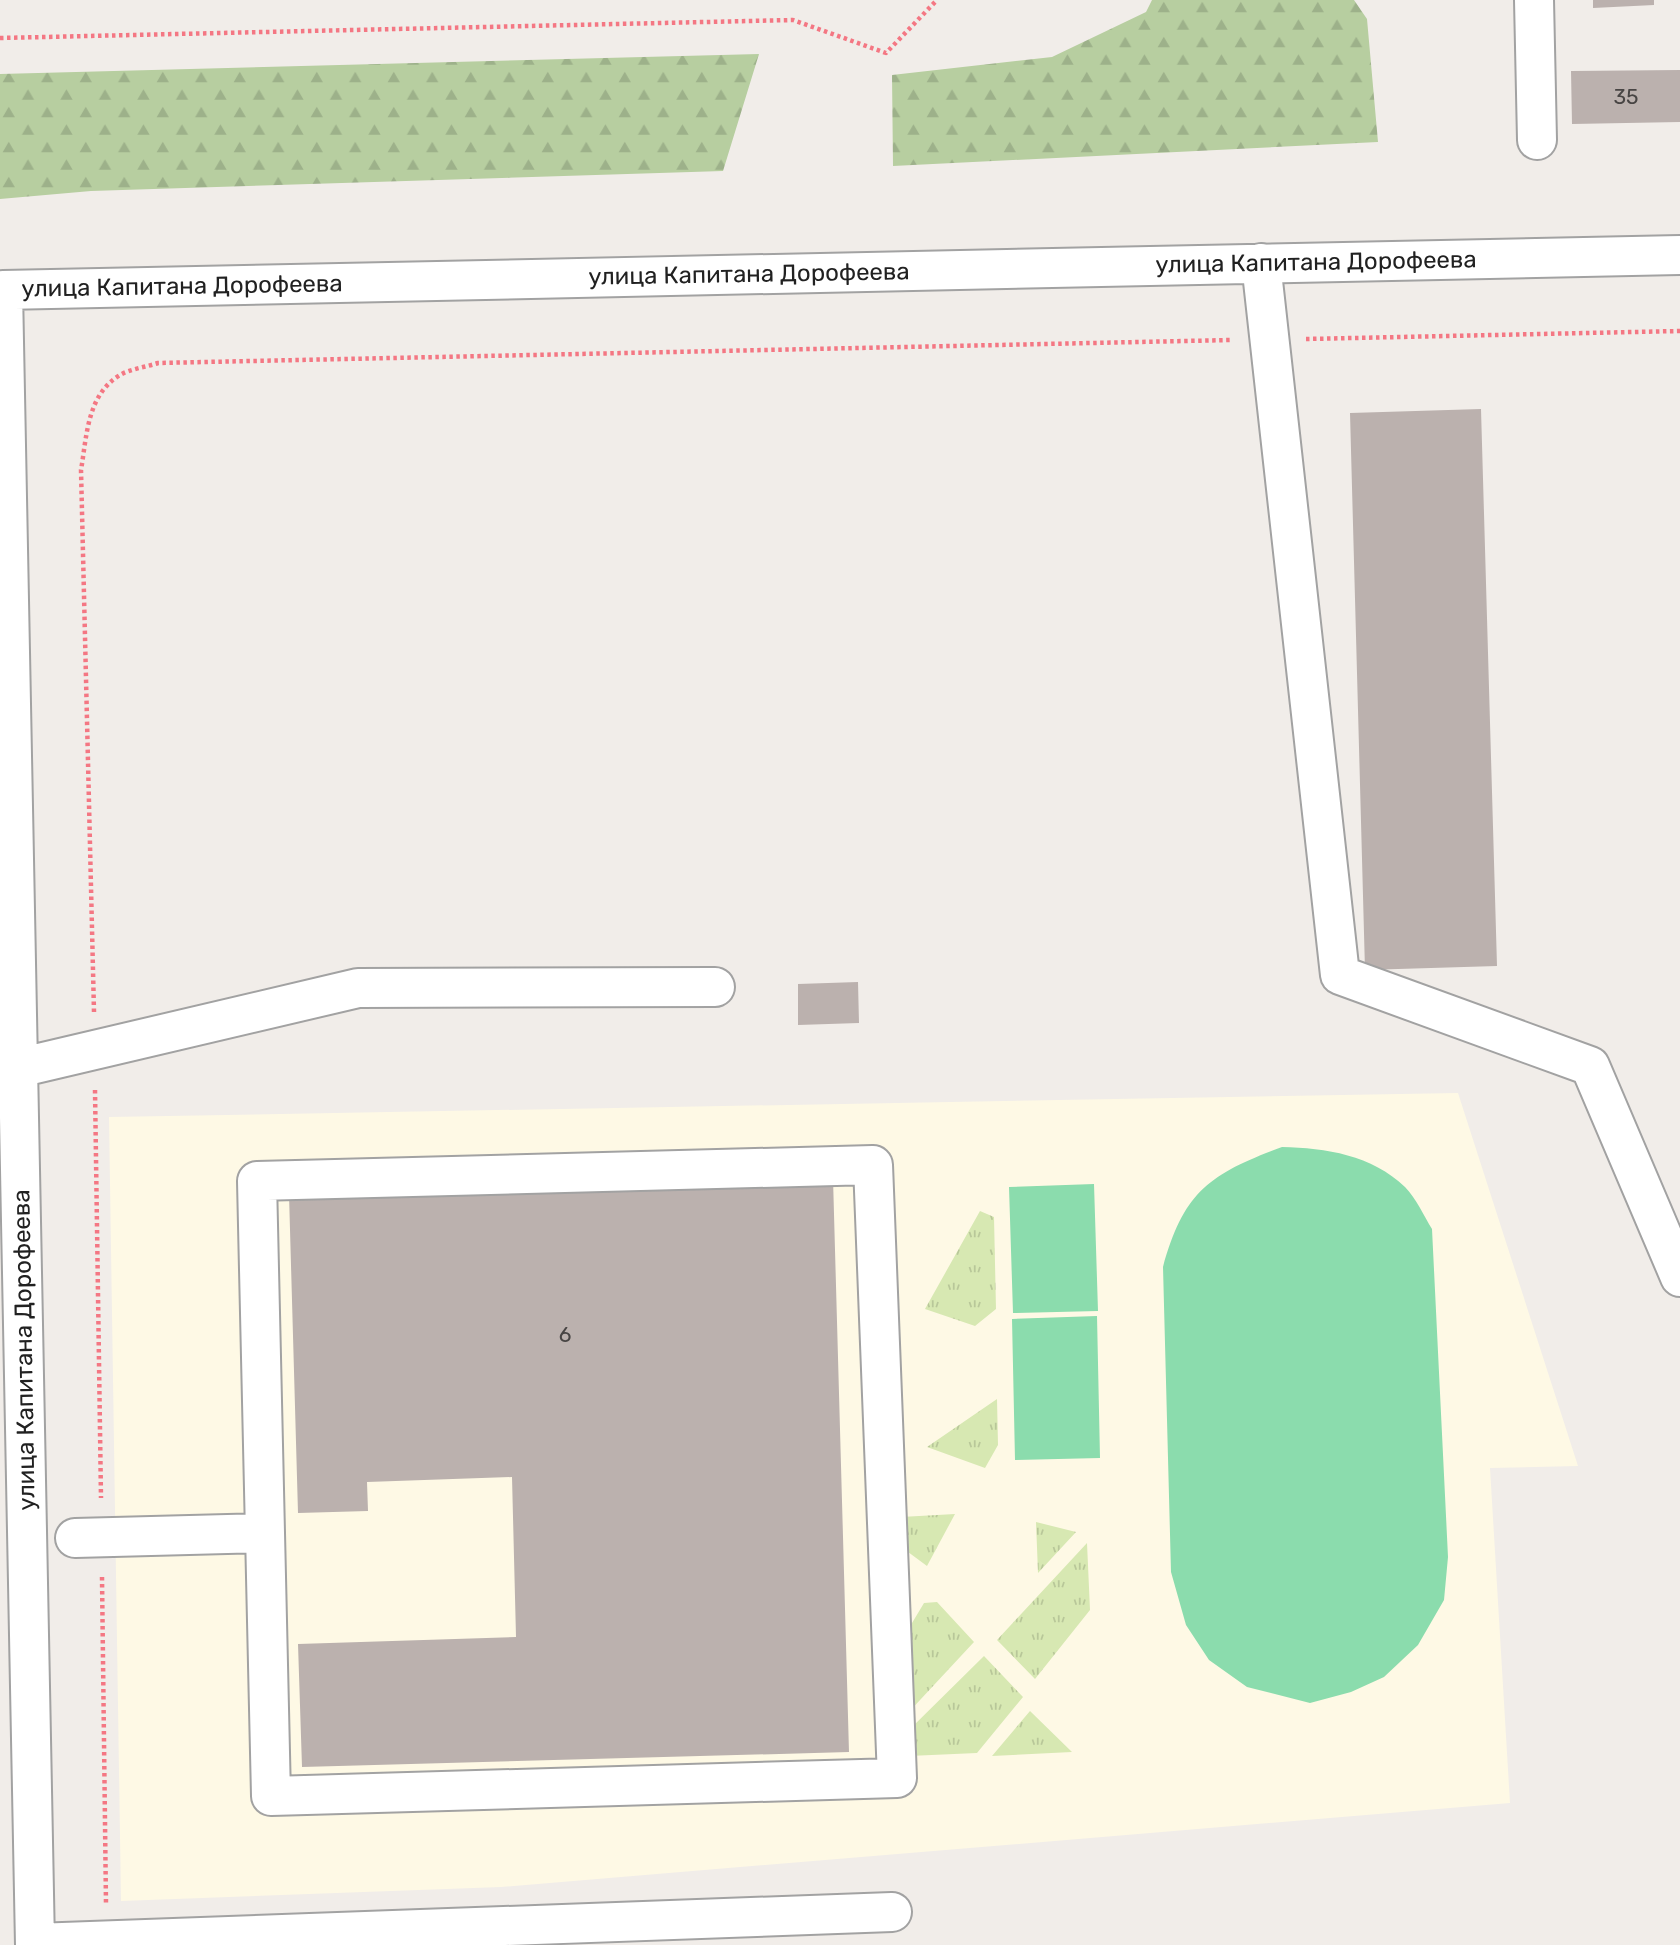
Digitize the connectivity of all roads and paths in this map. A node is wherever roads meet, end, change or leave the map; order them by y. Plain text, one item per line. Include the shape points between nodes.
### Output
1 (937, 0) edge
2 (1534, 0) edge
3 (0, 38) edge
4 (1537, 140) dead end
5 (1680, 255) edge
6 (1261, 263) junction
7 (1680, 331) edge
8 (1270, 339) junction
9 (715, 987) dead end
10 (94, 1050) junction
11 (18, 1068) junction
12 (1680, 1277) edge
13 (265, 1533) junction
14 (88, 1538) junction
15 (892, 1912) dead end
16 (107, 1940) junction
17 (35, 1944) edge

1 - 3 path via 886,54 793,20
2 - 4 street
5 - 6 street, улица Капитана Дорофеева
6 - 8 street
6 - 11 street, улица Капитана Дорофеева via 3,290
7 - 8 path
8 - 10 path via 158,363 121,374 98,394 81,470
8 - 12 street via 1340,975 1590,1066
9 - 10 street via 358,988
10 - 11 street
10 - 14 path
11 - 17 street, улица Капитана Дорофеева
13 - 13 street via 271,1796 897,1778 873,1165 257,1181
13 - 14 street
14 - 16 path
15 - 16 street
16 - 17 street

